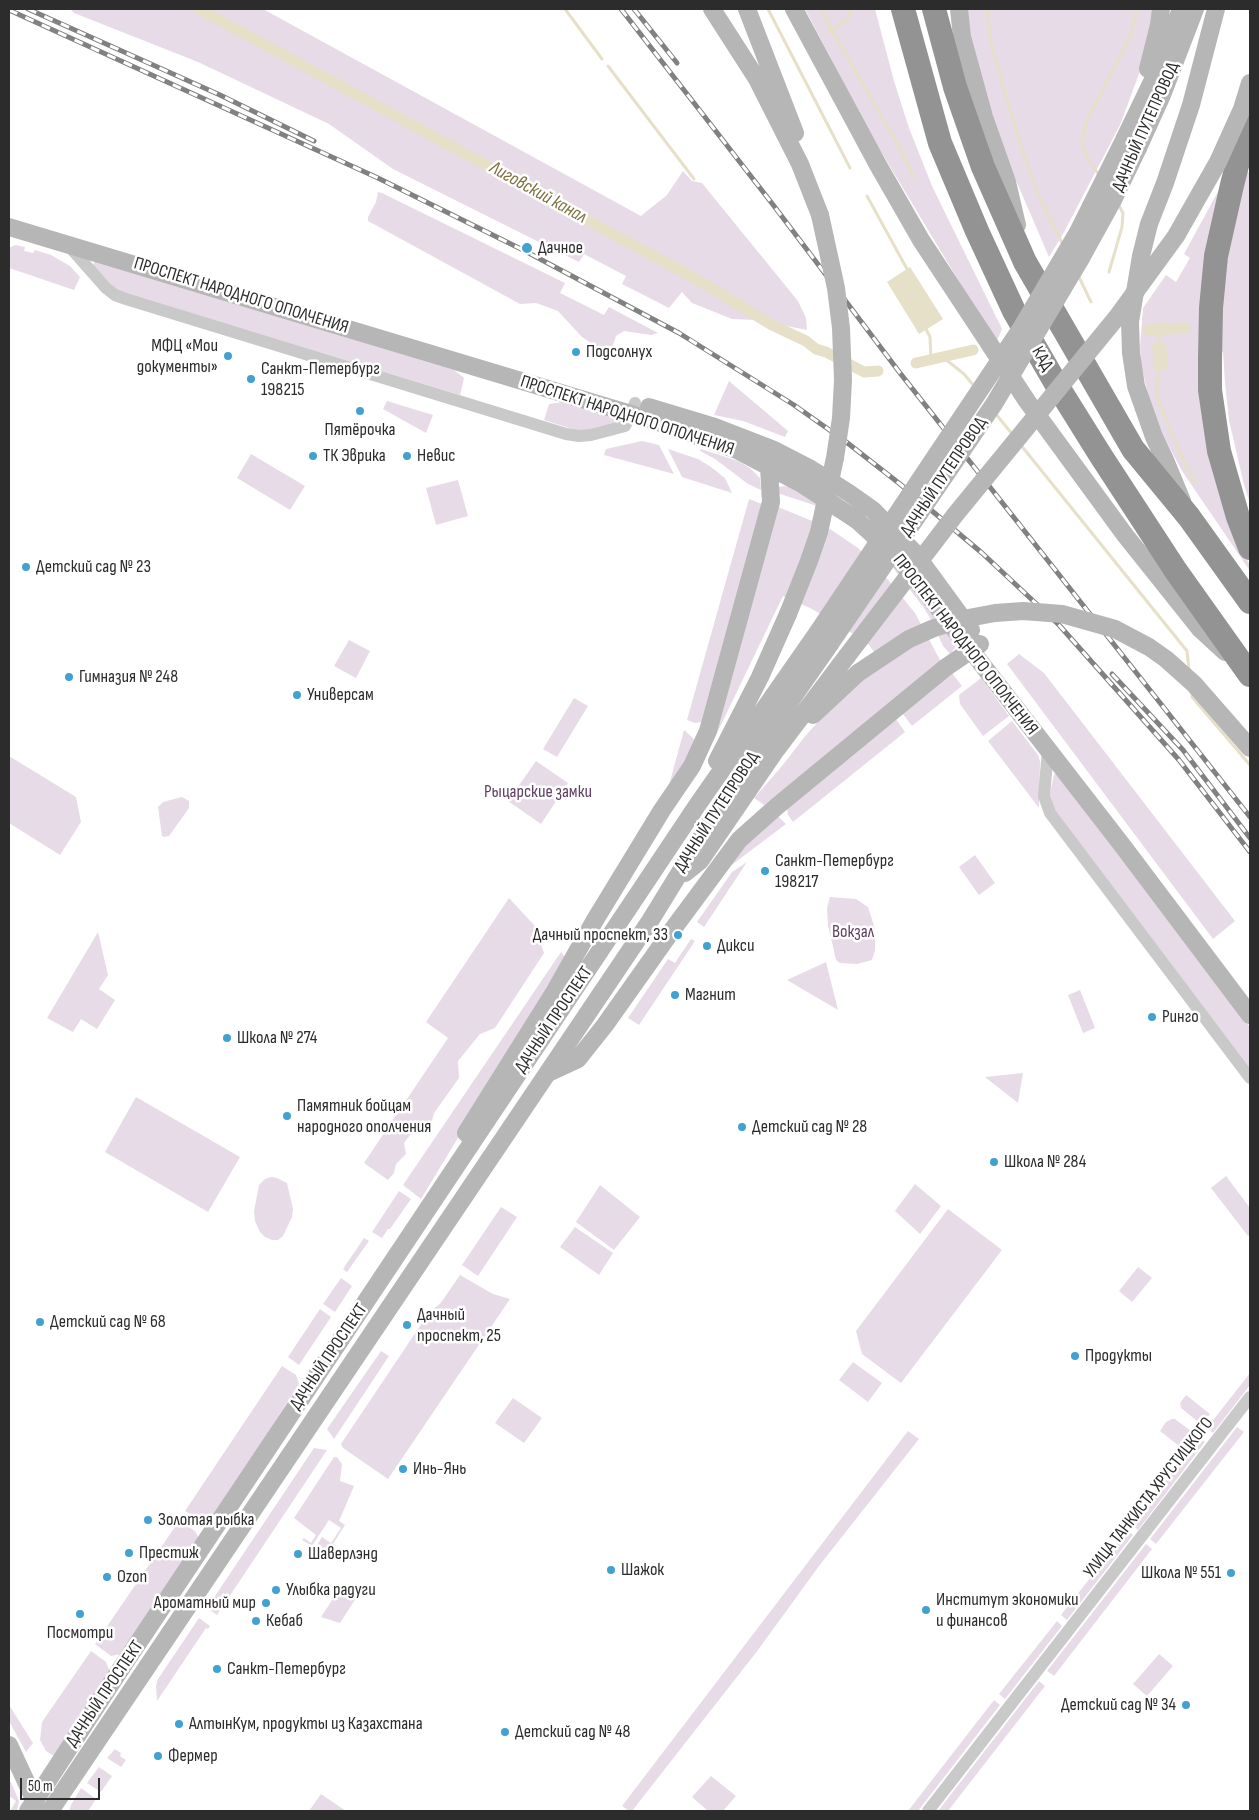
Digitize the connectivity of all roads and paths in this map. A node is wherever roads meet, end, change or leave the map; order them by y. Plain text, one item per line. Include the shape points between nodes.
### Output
1 (712, 9) edge
2 (747, 9) edge
3 (794, 9) edge
4 (904, 9) edge
5 (934, 9) edge
6 (960, 9) edge
7 (1161, 9) edge
8 (1181, 9) edge
9 (1194, 9) edge
10 (1216, 9) edge
11 (1250, 83) edge
12 (1137, 113) junction
13 (1250, 115) edge
14 (1132, 143) junction
15 (820, 215) junction
16 (9, 216) edge
17 (9, 226) edge
18 (66, 243) junction
19 (1025, 262) junction
20 (633, 409) junction
21 (769, 466) junction
22 (1189, 517) junction
23 (1250, 548) edge
24 (1250, 602) edge
25 (976, 647) junction
26 (1250, 675) edge
27 (1250, 748) edge
28 (776, 750) junction
29 (1048, 750) junction
30 (696, 807) junction
31 (671, 884) junction
32 (632, 904) joint
33 (650, 921) joint
34 (1250, 996) edge
35 (1250, 1015) edge
36 (548, 1073) junction
37 (1250, 1078) edge
38 (458, 1164) junction
39 (1250, 1397) edge
40 (9, 1745) edge
41 (39, 1809) edge
42 (928, 1811) edge

1 - 15 main road via 757,79 800,164
2 - 15 main road via 781,92
3 - 26 main road via 921,240 1027,401 1200,629
4 - 26 highway, КАД via 940,143 1014,311 1101,456 1176,571
5 - 19 highway, КАД via 955,87 983,167
6 - 19 main road via 962,37 984,117 1007,182
7 - 12 main road via 1160,25
8 - 12 main road, ДАЧНЫЙ ПУТЕПРОВОД via 1162,61
9 - 14 main road, ДАЧНЫЙ ПУТЕПРОВОД via 1162,95
10 - 22 main road via 1191,105 1149,224 1130,322 1136,386
11 - 28 main road, bridge via 1218,162 1176,236 1116,317 897,590
12 - 14 main road, ДАЧНЫЙ ПУТЕПРОВОД
13 - 23 highway via 1216,256 1210,359 1210,390 1219,451
14 - 30 main road, ДАЧНЫЙ ПУТЕПРОВОД, bridge via 1020,330 818,632
14 - 31 main road, ДАЧНЫЙ ПУТЕПРОВОД, bridge via 1112,202 994,404 770,730
15 - 30 main road, bridge via 836,288 843,380 841,418 830,486 819,532 798,592
16 - 20 main road, ПРОСПЕКТ НАРОДНОГО ОПОЛЧЕНИЯ
17 - 18 main road, ПРОСПЕКТ НАРОДНОГО ОПОЛЧЕНИЯ
18 - 20 main road, ПРОСПЕКТ НАРОДНОГО ОПОЛЧЕНИЯ
18 - 20 street via 115,295 544,428 579,436 591,435 625,426
19 - 22 highway, КАД via 1133,449
20 - 21 main road, ПРОСПЕКТ НАРОДНОГО ОПОЛЧЕНИЯ
20 - 25 main road, ПРОСПЕКТ НАРОДНОГО ОПОЛЧЕНИЯ via 712,426 757,443 798,462 849,493 873,510 914,552 940,585
21 - 25 main road, ПРОСПЕКТ НАРОДНОГО ОПОЛЧЕНИЯ via 836,506 880,541
21 - 38 main road via 771,502 708,731 692,766 479,1110 459,1145
22 - 24 highway, КАД
25 - 29 main road, ПРОСПЕКТ НАРОДНОГО ОПОЛЧЕНИЯ
25 - 34 main road, ПРОСПЕКТ НАРОДНОГО ОПОЛЧЕНИЯ
25 - 36 main road via 945,668 739,840 578,1059
27 - 28 main road, bridge via 1194,684 1150,648 1097,623 1062,614 1023,611 962,619 909,639 858,672
28 - 31 main road via 700,861
29 - 35 main road, ПРОСПЕКТ НАРОДНОГО ОПОЛЧЕНИЯ
29 - 37 street via 1044,796 1050,813
30 - 32 main road, ДАЧНЫЙ ПУТЕПРОВОД
31 - 33 main road, ДАЧНЫЙ ПУТЕПРОВОД
32 - 38 main road, ДАЧНЫЙ ПРОСПЕКТ
33 - 36 main road, ДАЧНЫЙ ПРОСПЕКТ
36 - 41 main road, ДАЧНЫЙ ПРОСПЕКТ
38 - 41 main road, ДАЧНЫЙ ПРОСПЕКТ
39 - 42 street, УЛИЦА ТАНКИСТА ХРУСТИЦКОГО
40 - 41 main road

